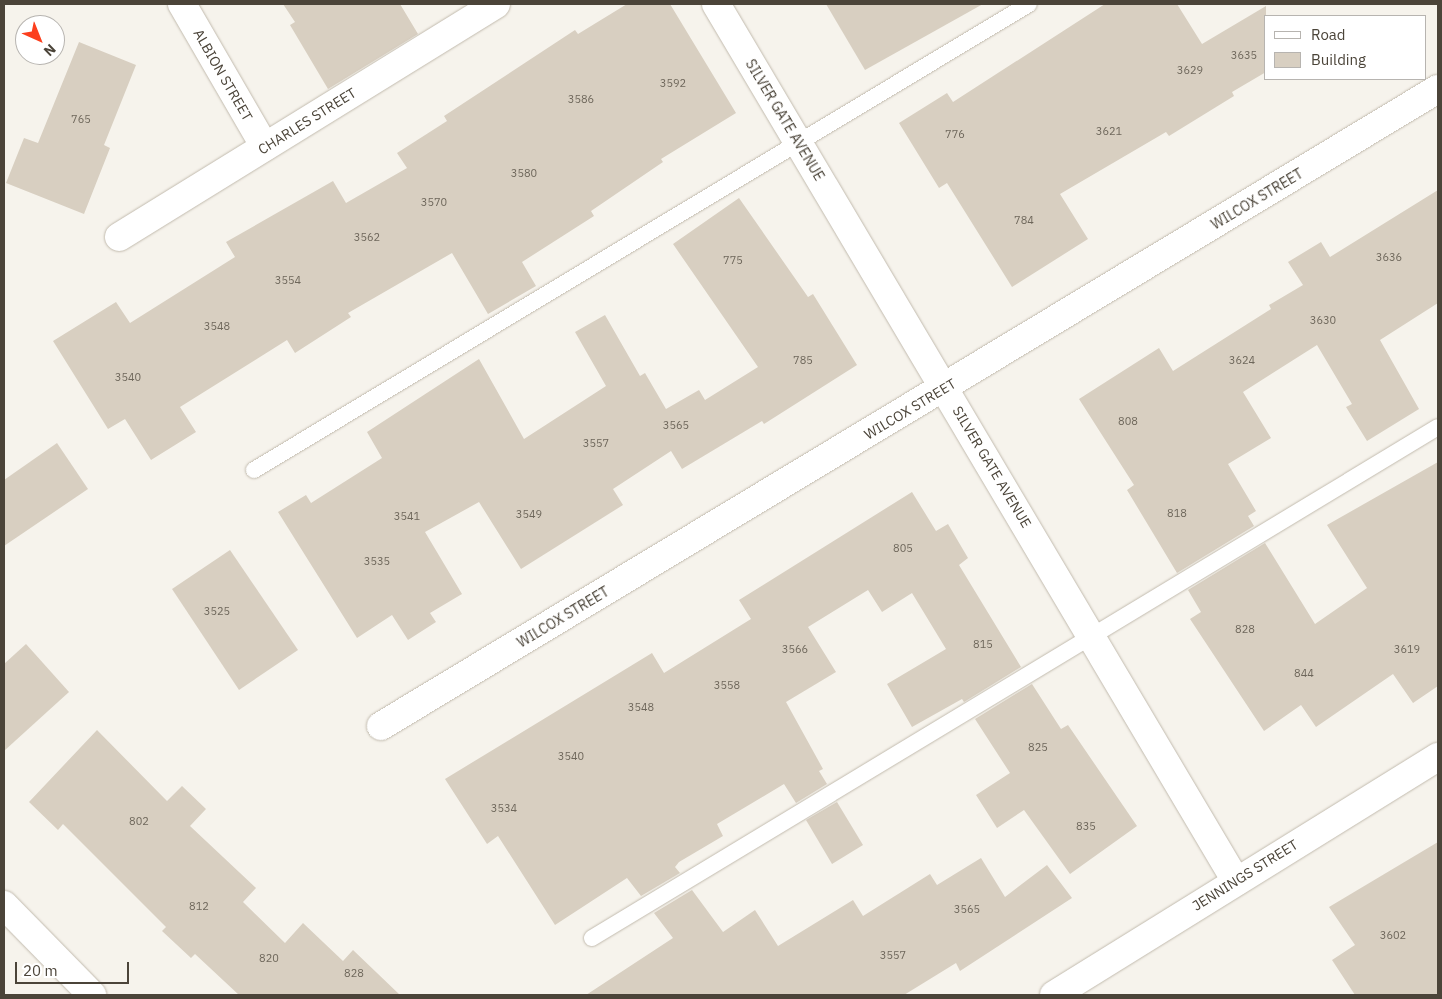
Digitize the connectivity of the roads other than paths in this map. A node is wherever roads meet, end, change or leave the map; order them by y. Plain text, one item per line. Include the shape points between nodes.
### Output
1 (182, 4) edge
2 (496, 4) edge
3 (716, 4) edge
4 (1029, 4) edge
5 (1438, 89) edge
6 (798, 143) junction
7 (265, 147) junction
8 (119, 237) dead end
9 (944, 388) junction
10 (1438, 428) edge
11 (254, 470) dead end
12 (1094, 637) junction
13 (381, 726) dead end
14 (1438, 757) edge
15 (1236, 881) junction
16 (4, 905) edge
17 (592, 938) dead end
18 (92, 995) edge
19 (1054, 995) edge

1 - 7 street, ALBION STREET
2 - 7 street, CHARLES STREET
3 - 6 street, SILVER GATE AVENUE
4 - 6 lane
5 - 9 street, WILCOX STREET
6 - 9 street, SILVER GATE AVENUE
6 - 11 lane
7 - 8 street, CHARLES STREET
9 - 12 street, SILVER GATE AVENUE
9 - 13 street, WILCOX STREET
10 - 12 lane
12 - 15 street, SILVER GATE AVENUE
12 - 17 lane
14 - 15 street, JENNINGS STREET
15 - 19 street, JENNINGS STREET
16 - 18 street

